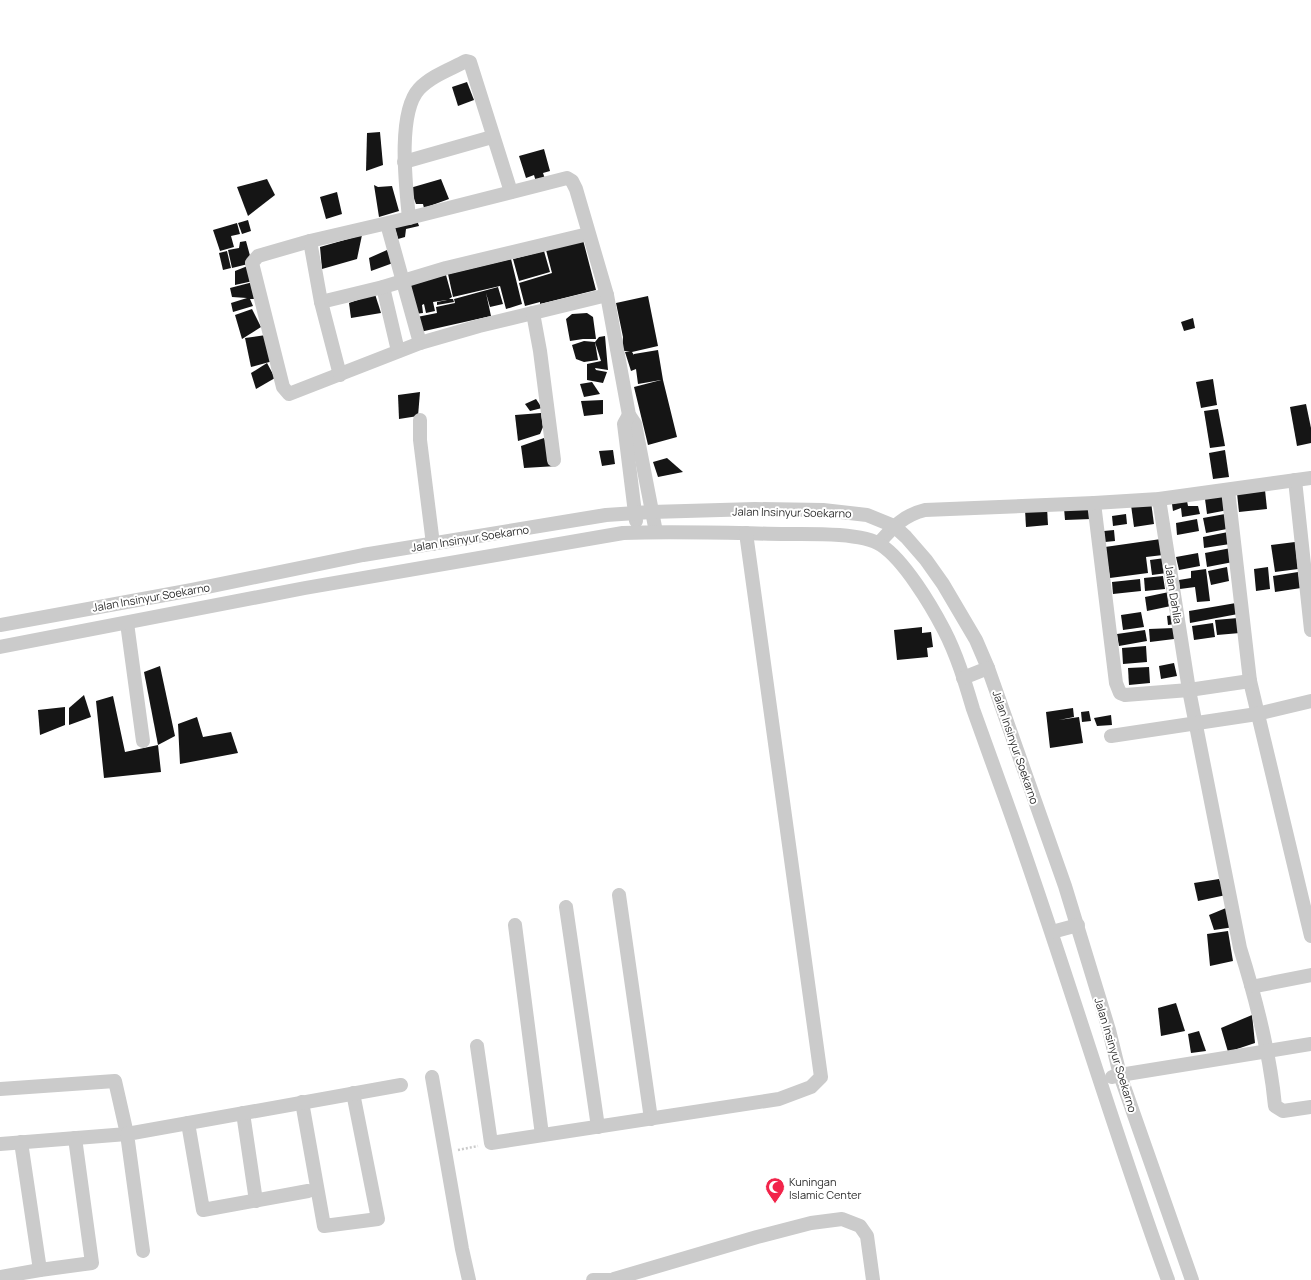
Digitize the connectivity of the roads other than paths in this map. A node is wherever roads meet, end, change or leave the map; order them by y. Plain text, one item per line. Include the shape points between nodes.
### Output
1 (492, 137) junction
2 (404, 162) junction
3 (511, 192) junction
4 (409, 218) junction
5 (387, 224) junction
6 (588, 234) junction
7 (310, 241) junction
8 (402, 281) junction
9 (383, 287) junction
10 (606, 295) junction
11 (320, 302) junction
12 (534, 313) junction
13 (420, 343) junction
14 (398, 351) junction
15 (340, 375) junction
16 (629, 415) junction
17 (420, 420) dead end
18 (554, 460) dead end
19 (1311, 478) edge
20 (1295, 480) junction
21 (1228, 490) junction
22 (1159, 498) junction
23 (1094, 503) junction
24 (635, 512) junction
25 (651, 512) junction
26 (894, 526) junction
27 (638, 532) junction
28 (656, 532) junction
29 (746, 533) junction
30 (879, 543) junction
31 (433, 544) junction
32 (310, 567) junction
33 (312, 587) junction
34 (127, 623) junction
35 (0, 625) edge
36 (1311, 630) edge
37 (0, 647) edge
38 (988, 668) junction
39 (963, 678) junction
40 (1250, 681) junction
41 (1189, 690) junction
42 (1311, 701) edge
43 (1257, 714) junction
44 (1196, 724) junction
45 (1111, 736) dead end
46 (143, 741) dead end
47 (619, 895) dead end
48 (566, 907) dead end
49 (515, 925) dead end
50 (1078, 925) junction
51 (1052, 932) junction
52 (1311, 936) edge
53 (1311, 975) edge
54 (1251, 985) junction
55 (1311, 1044) edge
56 (477, 1046) dead end
57 (1266, 1052) junction
58 (1120, 1075) junction
59 (432, 1077) dead end
60 (1101, 1081) junction
61 (401, 1085) dead end
62 (0, 1089) edge
63 (353, 1093) junction
64 (302, 1102) junction
65 (1311, 1107) edge
66 (243, 1113) junction
67 (651, 1119) junction
68 (188, 1123) junction
69 (598, 1126) junction
70 (127, 1134) junction
71 (542, 1135) junction
72 (75, 1138) junction
73 (21, 1142) junction
74 (0, 1144) edge
75 (308, 1191) dead end
76 (256, 1200) junction
77 (143, 1251) dead end
78 (40, 1270) junction
79 (0, 1277) edge
80 (469, 1280) edge
81 (593, 1280) edge
82 (614, 1280) edge
83 (873, 1280) edge
84 (1168, 1280) edge
85 (1192, 1280) edge

1 - 2 street
1 - 2 street via 470,62 466,60 418,90 412,100 408,116
1 - 3 street
2 - 4 street
3 - 4 street
3 - 6 street via 567,178 576,189
4 - 5 street
5 - 7 street
5 - 8 street
6 - 8 street
6 - 10 street
7 - 11 street
7 - 15 street via 258,256 252,260 251,267 286,392 295,393
8 - 9 street
8 - 13 street
9 - 11 street
9 - 14 street
10 - 12 street
10 - 16 street
11 - 15 street
12 - 13 street
12 - 18 street
13 - 14 street
14 - 15 street
16 - 24 street via 624,424
16 - 25 street via 635,424
17 - 31 street
19 - 20 street
20 - 21 street
20 - 36 street
21 - 22 street
21 - 40 street
22 - 23 street
22 - 41 street, Jalan Dahlia
23 - 26 street via 925,510 911,514
23 - 41 street via 1117,688 1120,693 1125,694
24 - 25 street, Jalan Insinyur Soekarno
24 - 27 street
24 - 31 street, Jalan Insinyur Soekarno
25 - 26 street, Jalan Insinyur Soekarno via 755,509 846,511 867,515
25 - 28 street
26 - 30 street
26 - 38 street, Jalan Insinyur Soekarno via 926,560 943,584 976,640
27 - 28 street, Jalan Insinyur Soekarno
27 - 33 street, Jalan Insinyur Soekarno via 567,541
28 - 29 street, Jalan Insinyur Soekarno
29 - 30 street, Jalan Insinyur Soekarno via 844,536
29 - 67 street via 821,1077 811,1087 779,1099
30 - 39 street, Jalan Insinyur Soekarno via 893,554 925,597 944,631
31 - 32 street, Jalan Insinyur Soekarno
32 - 33 street
32 - 35 street, Jalan Insinyur Soekarno
33 - 34 street, Jalan Insinyur Soekarno
34 - 37 street, Jalan Insinyur Soekarno
34 - 46 street
38 - 39 street
38 - 50 street, Jalan Insinyur Soekarno
39 - 51 street, Jalan Insinyur Soekarno
40 - 41 street
40 - 43 street
41 - 44 street, Jalan Dahlia
42 - 43 street
43 - 44 street
43 - 52 street
44 - 45 street
44 - 54 street, Jalan Dahlia via 1240,948
47 - 67 street
48 - 69 street
49 - 71 street
50 - 51 street
50 - 58 street, Jalan Insinyur Soekarno
51 - 60 street, Jalan Insinyur Soekarno
53 - 54 street
54 - 57 street, Jalan Dahlia
55 - 57 street
56 - 71 street via 490,1143
57 - 58 street
57 - 65 street, Jalan Dahlia via 1276,1106 1283,1111
58 - 60 street
58 - 85 street, Jalan Insinyur Soekarno
59 - 80 street
60 - 84 street, Jalan Insinyur Soekarno
61 - 63 street
62 - 70 street via 115,1081
63 - 64 street
63 - 64 street via 378,1219 324,1226
64 - 66 street
66 - 68 street
66 - 76 street
67 - 69 street
68 - 70 street
68 - 76 street via 203,1210
69 - 71 street
70 - 72 street
70 - 77 street
72 - 73 street
72 - 78 street via 92,1263
73 - 74 street
73 - 78 street
75 - 76 street
78 - 79 street
81 - 82 street
82 - 83 street via 757,1237 811,1223 842,1219 860,1226 867,1236

